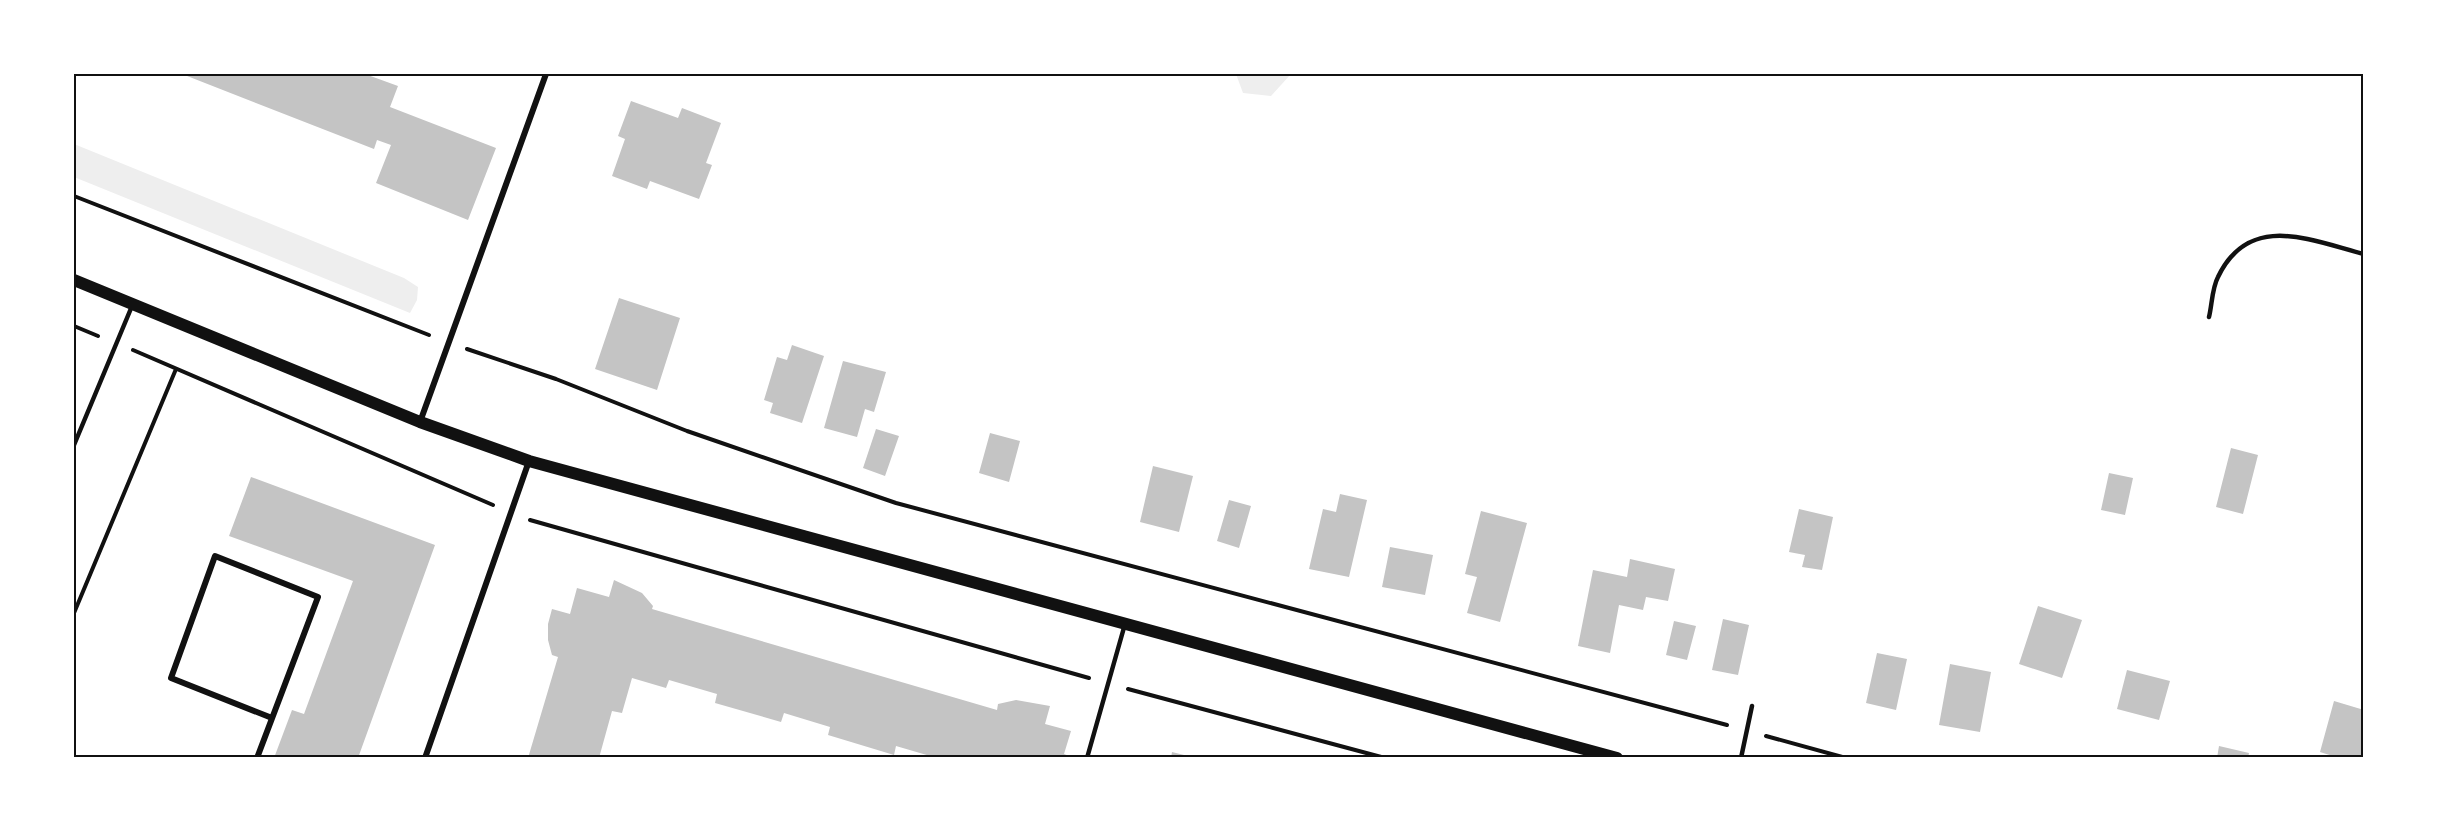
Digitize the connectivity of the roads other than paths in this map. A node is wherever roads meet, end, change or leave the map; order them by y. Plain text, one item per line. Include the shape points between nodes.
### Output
1 (546, 74) edge
2 (2364, 254) edge
3 (74, 279) edge
4 (133, 304) junction
5 (2209, 317) dead end
6 (420, 422) junction
7 (74, 445) edge
8 (529, 461) junction
9 (1125, 623) junction
10 (1752, 706) dead end
11 (272, 718) junction
12 (257, 758) edge
13 (425, 758) edge
14 (1088, 758) edge
15 (1617, 758) edge
16 (1741, 758) edge

1 - 6 street
2 - 5 lane via 2289,234 2253,238 2234,254 2217,277
3 - 4 main road
4 - 6 main road
4 - 7 lane
6 - 8 main road
8 - 9 main road
8 - 13 street
9 - 14 lane
9 - 15 main road
10 - 16 lane
11 - 11 street via 318,597 215,556 171,678
11 - 12 street

